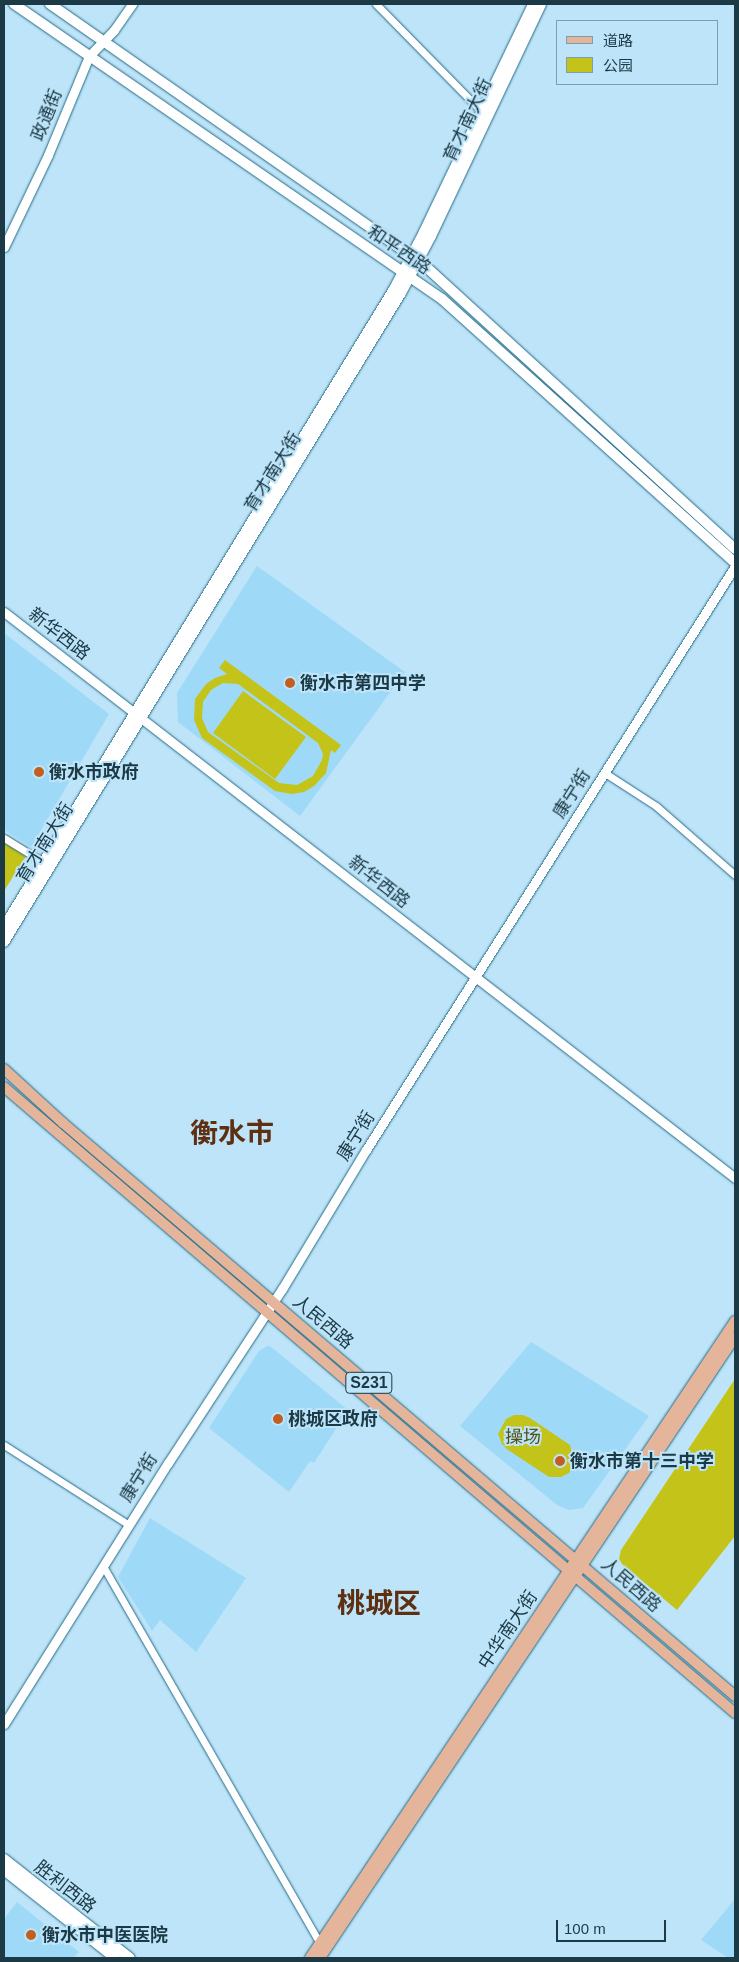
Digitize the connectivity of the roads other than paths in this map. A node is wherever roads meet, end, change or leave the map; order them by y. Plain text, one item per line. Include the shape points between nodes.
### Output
1 (14, 4) edge
2 (50, 4) edge
3 (132, 4) edge
4 (376, 4) edge
5 (533, 4) edge
6 (541, 4) edge
7 (104, 41) junction
8 (89, 56) junction
9 (482, 112) junction
10 (4, 247) edge
11 (416, 258) junction
12 (407, 274) junction
13 (735, 549) edge
14 (735, 564) edge
15 (4, 612) edge
16 (138, 715) junction
17 (605, 772) junction
18 (4, 838) edge
19 (43, 862) junction
20 (735, 875) edge
21 (4, 927) edge
22 (4, 942) edge
23 (475, 977) junction
24 (4, 1069) edge
25 (4, 1087) edge
26 (735, 1178) edge
27 (274, 1302) junction
28 (266, 1313) junction
29 (735, 1321) edge
30 (735, 1337) edge
31 (4, 1445) edge
32 (129, 1524) junction
33 (579, 1562) junction
34 (103, 1566) junction
35 (572, 1573) junction
36 (735, 1696) edge
37 (735, 1713) edge
38 (4, 1724) edge
39 (4, 1859) edge
40 (4, 1870) edge
41 (320, 1943) junction
42 (115, 1958) edge
43 (130, 1958) edge
44 (310, 1958) edge
45 (320, 1958) edge

1 - 8 main road, 和平西路
2 - 7 main road, 和平西路
3 - 7 street, 政通街
4 - 9 street
5 - 9 main road, 育才南大街
6 - 11 main road, 育才南大街
7 - 8 street, 政通街
7 - 11 main road, 和平西路
8 - 10 street, 政通街 via 48,155
8 - 12 main road, 和平西路
9 - 11 main road, 育才南大街
11 - 12 main road, 育才南大街
11 - 13 main road, 和平西路
12 - 14 main road, 和平西路 via 442,299
12 - 16 main road, 育才南大街
14 - 17 street, 康宁街
15 - 16 street, 新华西路
16 - 19 main road, 育才南大街
16 - 22 main road, 育才南大街
16 - 23 street, 新华西路
17 - 20 street via 656,806
17 - 23 street, 康宁街
18 - 19 street
19 - 21 main road, 育才南大街
23 - 26 street, 新华西路
23 - 27 street, 康宁街
24 - 27 main road, 人民西路 / S231
25 - 28 main road, 人民西路 / S231
27 - 28 street, 康宁街
27 - 33 main road, 人民西路 / S231
28 - 32 street, 康宁街
28 - 35 main road, 人民西路 / S231
29 - 33 main road, 中华南大街
30 - 33 main road, 中华南大街
31 - 32 street
32 - 34 street, 康宁街
33 - 35 main road, 中华南大街
33 - 36 main road, 人民西路 / S231
34 - 38 street, 康宁街
34 - 41 street
35 - 37 main road, 人民西路 / S231
35 - 41 main road, 中华南大街
35 - 45 main road, 中华南大街
39 - 43 main road, 胜利西路
40 - 42 main road, 胜利西路
41 - 44 main road, 中华南大街

